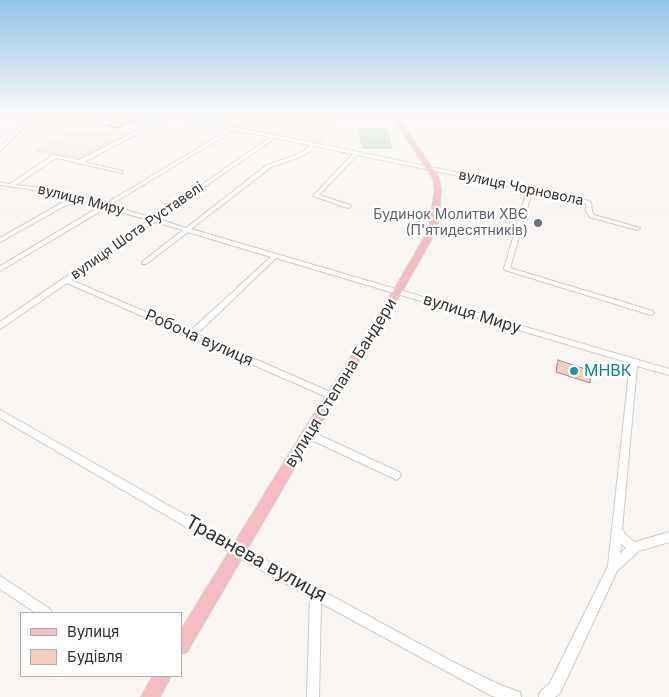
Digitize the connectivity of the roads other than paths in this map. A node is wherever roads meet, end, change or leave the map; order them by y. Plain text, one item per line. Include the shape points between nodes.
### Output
1 (110, 147) edge
2 (204, 147) edge
3 (260, 147) edge
4 (312, 147) edge
5 (326, 147) edge
6 (415, 147) edge
7 (356, 153) junction
8 (80, 162) junction
9 (430, 168) junction
10 (0, 184) edge
11 (12, 185) junction
12 (530, 189) junction
13 (76, 197) junction
14 (107, 205) junction
15 (61, 206) junction
16 (348, 206) dead end
17 (69, 208) dead end
18 (154, 219) junction
19 (637, 228) dead end
20 (190, 229) junction
21 (0, 240) edge
22 (276, 254) junction
23 (144, 263) dead end
24 (0, 269) edge
25 (66, 280) junction
26 (398, 291) junction
27 (651, 313) dead end
28 (0, 326) edge
29 (192, 334) junction
30 (634, 361) junction
31 (669, 372) edge
32 (332, 396) junction
33 (0, 414) edge
34 (308, 434) junction
35 (396, 475) dead end
36 (616, 531) junction
37 (669, 537) edge
38 (635, 548) junction
39 (238, 551) junction
40 (613, 567) junction
41 (0, 582) edge
42 (316, 593) junction
43 (45, 612) edge
44 (182, 644) edge
45 (162, 677) edge
46 (552, 694) edge
47 (150, 697) edge
48 (313, 697) edge
49 (515, 697) edge

1 - 8 street
2 - 14 street
3 - 18 street, вулиця Шота Руставелі
4 - 20 street via 307,152 269,166
5 - 7 street, вулиця Чорновола
6 - 9 main road, вулиця Степана Бандери
7 - 9 street, вулиця Чорновола
7 - 16 street via 316,196
8 - 8 street via 112,170 120,172 93,165
8 - 11 street via 56,156
9 - 12 street, вулиця Чорновола
9 - 26 main road, вулиця Степана Бандери via 438,190 434,222
10 - 11 street, вулиця Миру
11 - 13 street, вулиця Миру
12 - 19 street, вулиця Чорновола via 589,203 592,216
12 - 27 street via 507,269
13 - 14 street, вулиця Миру
13 - 15 street
14 - 18 street, вулиця Миру
14 - 24 street
15 - 17 street
15 - 21 street
18 - 20 street, вулиця Миру
18 - 25 street, вулиця Шота Руставелі
20 - 22 street, вулиця Миру
20 - 23 street
22 - 26 street, вулиця Миру
22 - 29 street
25 - 28 street, вулиця Шота Руставелі
25 - 29 street, Робоча вулиця
26 - 30 street, вулиця Миру
26 - 32 main road, вулиця Степана Бандери
29 - 32 street, Робоча вулиця
30 - 31 street, вулиця Миру
30 - 36 street
32 - 34 main road, вулиця Степана Бандери
33 - 39 street, Травнева вулиця
34 - 35 street
34 - 39 main road, вулиця Степана Бандери
36 - 38 street
36 - 40 street
37 - 38 street
38 - 40 street
39 - 42 street, Травнева вулиця
39 - 44 main road, вулиця Степана Бандери
40 - 46 street
41 - 43 street
42 - 48 street
42 - 49 street, Травнева вулиця via 497,691
45 - 47 main road

